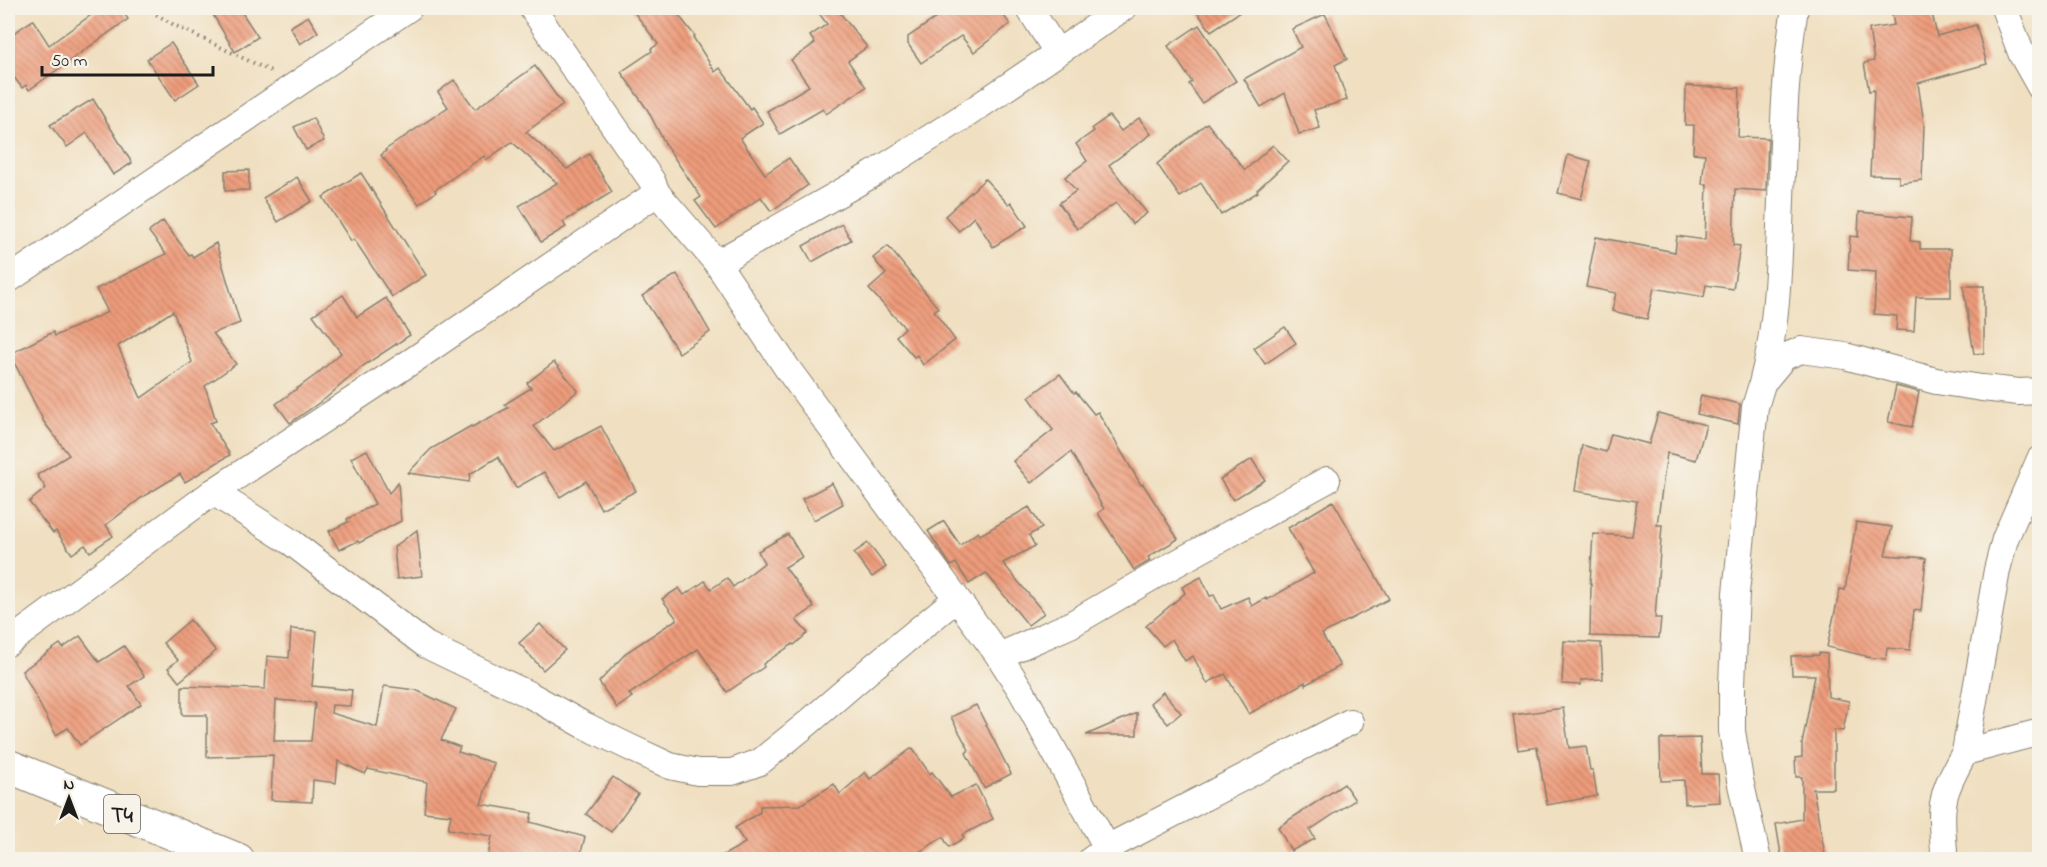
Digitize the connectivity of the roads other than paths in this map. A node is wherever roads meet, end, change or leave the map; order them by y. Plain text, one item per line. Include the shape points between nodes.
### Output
1 (409, 8) edge
2 (532, 8) edge
3 (1029, 8) edge
4 (1123, 8) edge
5 (1795, 8) edge
6 (2004, 8) edge
7 (1057, 52) junction
8 (2040, 87) edge
9 (657, 193) junction
10 (717, 263) junction
11 (8, 280) edge
12 (1764, 381) junction
13 (2040, 392) edge
14 (2040, 459) edge
15 (1327, 480) dead end
16 (213, 492) junction
17 (2040, 505) edge
18 (2014, 519) junction
19 (956, 599) junction
20 (8, 643) edge
21 (999, 656) junction
22 (1350, 722) dead end
23 (2040, 732) edge
24 (1965, 752) junction
25 (8, 766) edge
26 (1944, 851) dead end
27 (1099, 854) edge
28 (238, 860) edge
29 (1758, 860) edge

1 - 11 street
2 - 9 street
3 - 7 street
4 - 7 street
5 - 12 street via 1785,92 1778,287
6 - 8 street via 2022,56
7 - 10 street via 873,174
9 - 10 street
9 - 16 street
10 - 19 street via 787,368
12 - 13 street via 1784,357 1801,350 1845,356 1936,381
12 - 29 street via 1755,407 1736,593 1732,684 1732,731
14 - 18 street
15 - 21 street via 1070,626
16 - 19 street via 291,542 426,645 629,747 670,766 698,772 732,772 760,762
16 - 20 street
17 - 18 street
18 - 24 street via 1996,570
19 - 21 street
21 - 27 street via 1022,692
22 - 27 street
23 - 24 street
24 - 26 street via 1944,799
25 - 28 highway, T4

